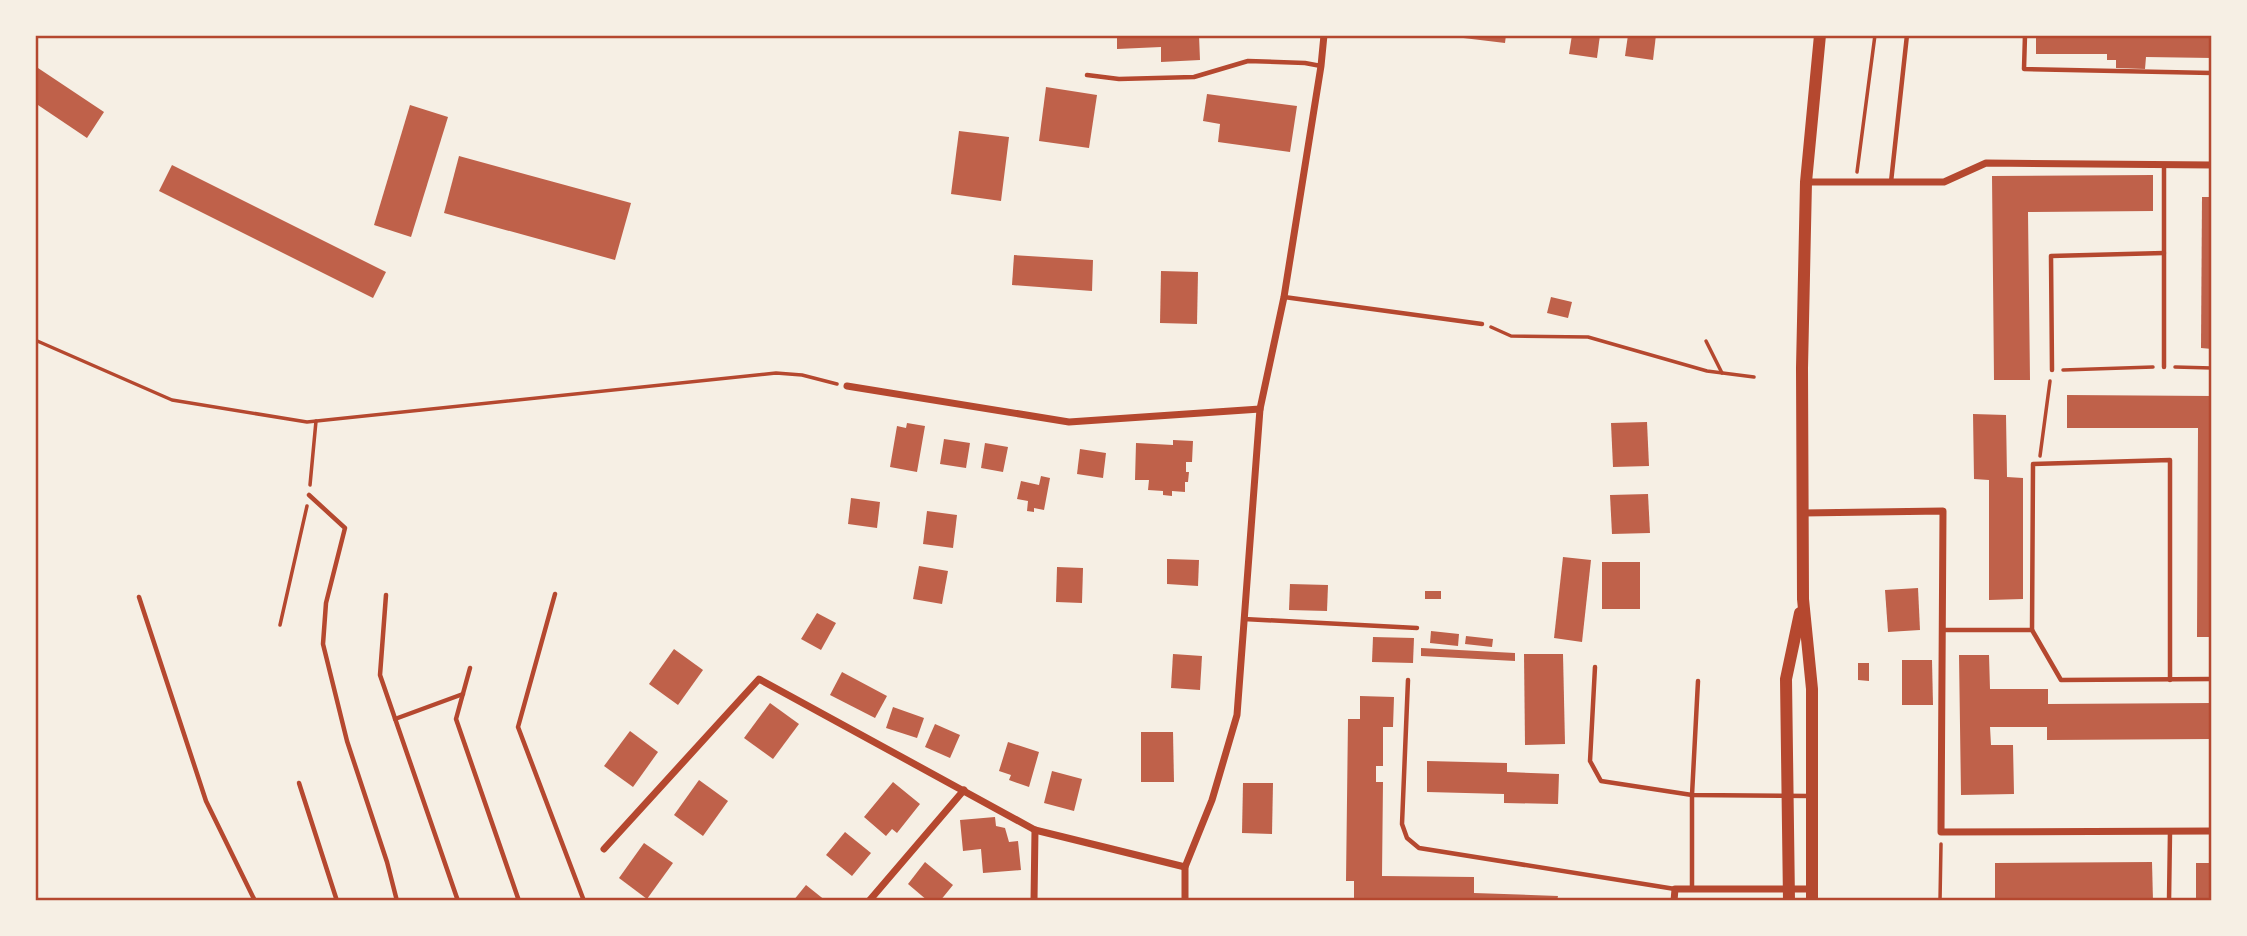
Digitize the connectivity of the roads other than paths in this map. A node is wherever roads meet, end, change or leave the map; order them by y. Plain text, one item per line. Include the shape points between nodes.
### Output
1 (1324, 35) edge
2 (1820, 35) edge
3 (1907, 35) edge
4 (2025, 35) edge
5 (1321, 66) junction
6 (2212, 72) edge
7 (1087, 75) dead end
8 (2164, 165) junction
9 (2212, 165) edge
10 (1805, 182) junction
11 (1891, 182) junction
12 (2164, 253) junction
13 (1283, 297) junction
14 (1482, 324) road end
15 (2164, 367) road end
16 (2052, 370) road end
17 (847, 386) road end
18 (1260, 409) junction
19 (309, 495) road end
20 (1803, 513) junction
21 (555, 594) dead end
22 (386, 595) dead end
23 (139, 597) dead end
24 (1803, 599) junction
25 (1243, 619) junction
26 (1417, 628) dead end
27 (1942, 630) junction
28 (2032, 630) junction
29 (1595, 667) dead end
30 (470, 668) dead end
31 (2212, 679) edge
32 (1408, 680) dead end
33 (2170, 680) junction
34 (1698, 681) dead end
35 (463, 693) junction
36 (395, 719) junction
37 (299, 783) dead end
38 (964, 790) junction
39 (1692, 795) junction
40 (1788, 796) junction
41 (1812, 796) junction
42 (1035, 830) junction
43 (2212, 831) edge
44 (2170, 832) junction
45 (604, 849) dead end
46 (1185, 867) junction
47 (1675, 889) junction
48 (1692, 889) junction
49 (1789, 895) edge
50 (1812, 895) edge
51 (255, 901) edge
52 (337, 901) edge
53 (397, 901) edge
54 (458, 901) edge
55 (519, 901) edge
56 (584, 901) edge
57 (869, 901) edge
58 (1034, 901) edge
59 (1185, 901) edge
60 (1674, 901) edge
61 (2169, 901) edge

1 - 5 street
2 - 10 main road
3 - 11 lane
4 - 6 lane via 2024,69
5 - 7 lane via 1248,61 1194,77
5 - 13 street
8 - 9 street
8 - 11 street via 1986,163 1944,182
8 - 12 lane
10 - 11 street
10 - 20 main road
12 - 15 lane
12 - 16 lane via 2051,256
13 - 14 lane
13 - 18 street
17 - 18 street via 1069,422
18 - 25 street
19 - 53 lane via 345,528 326,603 323,644 347,741
20 - 24 main road
20 - 27 street via 1943,511
21 - 56 lane via 517,727
22 - 36 lane via 380,675
23 - 51 lane via 206,801
24 - 40 main road via 1786,679
24 - 41 main road via 1812,689
25 - 26 lane
25 - 46 street via 1235,726
27 - 28 lane
27 - 44 street via 1941,832
28 - 33 lane via 2061,680
28 - 33 lane via 2032,464 2170,460
29 - 39 lane via 1590,761 1601,781
30 - 35 lane
31 - 33 lane
32 - 47 lane via 1402,824 1406,838 1419,848
34 - 39 lane
35 - 36 lane
35 - 55 lane via 456,719
36 - 54 lane
37 - 52 lane
38 - 42 street
38 - 45 street via 759,678
38 - 57 street
39 - 40 lane
39 - 48 lane
40 - 41 lane
40 - 49 main road
41 - 50 main road
42 - 46 street
42 - 58 street
43 - 44 street
44 - 61 lane
46 - 59 street
47 - 48 street
47 - 60 street
48 - 49 street
49 - 50 street

